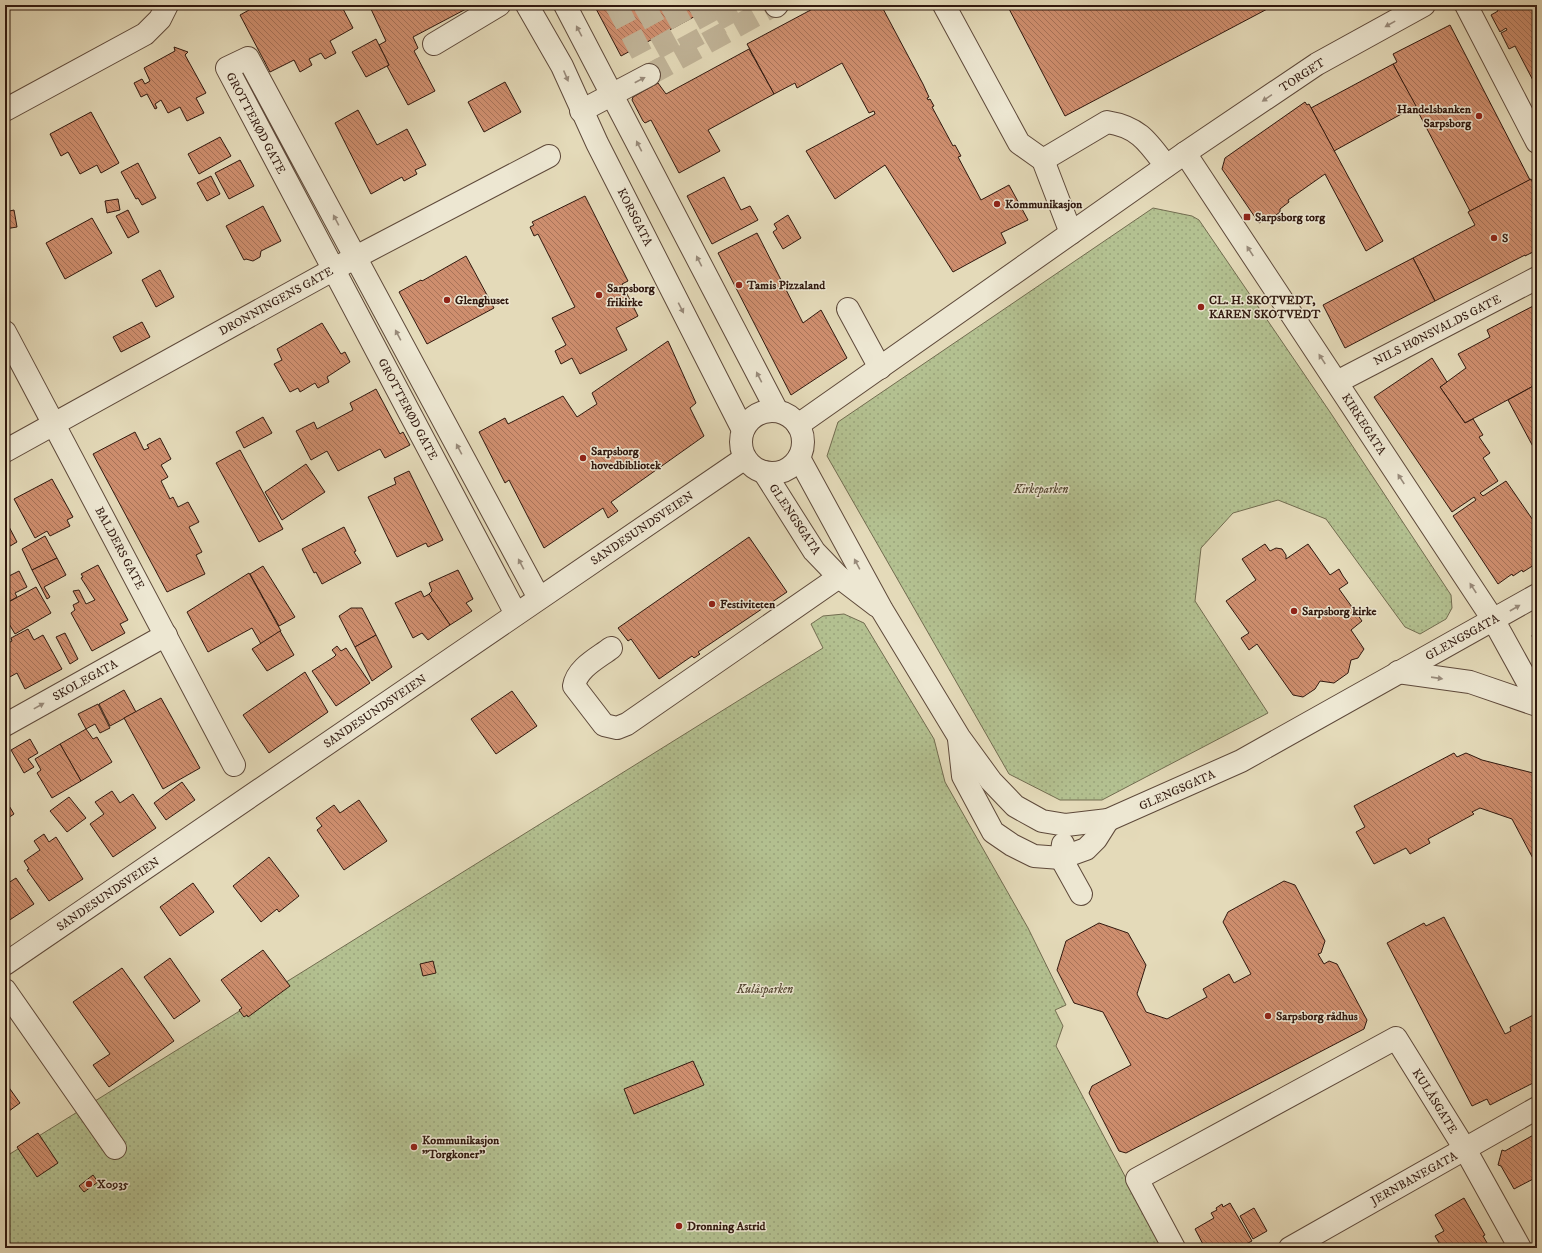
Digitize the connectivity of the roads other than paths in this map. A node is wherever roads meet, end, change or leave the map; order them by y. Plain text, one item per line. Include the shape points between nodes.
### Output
1 (167, 5) edge
2 (499, 5) edge
3 (528, 5) edge
4 (565, 5) edge
5 (944, 5) edge
6 (1424, 5) edge
7 (1466, 5) edge
8 (434, 44) dead end
9 (648, 75) tunnel mouth
10 (613, 95) junction
11 (5, 110) edge
12 (581, 110) junction
13 (1537, 142) edge
14 (1185, 153) junction
15 (549, 156) dead end
16 (1043, 160) junction
17 (1166, 166) junction
18 (1071, 233) junction
19 (356, 257) junction
20 (333, 269) junction
21 (1537, 278) edge
22 (848, 309) dead end
23 (5, 332) edge
24 (880, 368) junction
25 (1337, 382) junction
26 (777, 411) junction
27 (55, 424) junction
28 (798, 425) junction
29 (743, 430) junction
30 (5, 450) edge
31 (745, 458) junction
32 (799, 458) junction
33 (764, 472) junction
34 (839, 577) junction
35 (1537, 595) edge
36 (539, 598) junction
37 (882, 610) junction
38 (516, 614) junction
39 (1494, 620) junction
40 (166, 635) junction
41 (611, 648) dead end
42 (1398, 672) junction
43 (1537, 699) edge
44 (1537, 705) edge
45 (5, 725) edge
46 (959, 737) junction
47 (234, 765) dead end
48 (1108, 820) junction
49 (1066, 825) junction
50 (1061, 858) junction
51 (1081, 894) dead end
52 (5, 964) edge
53 (5, 990) edge
54 (1537, 1108) edge
55 (115, 1148) dead end
56 (1465, 1149) junction
57 (1174, 1248) edge
58 (1290, 1248) edge
59 (1520, 1248) edge

1 - 11 street via 160,19 145,34
2 - 8 street
3 -> 12 street, KORSGATA via 562,66
10 -> 4 street
5 - 16 street via 1019,143
6 -> 14 street, TORGET via 1317,64
7 - 13 street
10 -> 9 street
10 - 12 street
26 -> 10 street
12 -> 29 street, KORSGATA
14 - 17 street, TORGET
25 -> 14 street, KIRKEGATA
15 - 19 street, DRONNINGENS GATE
16 - 17 street via 1107,122 1124,124 1146,140
16 - 18 street
17 - 18 street, TORGET
18 - 24 street, TORGET
19 - 20 street, DRONNINGENS GATE
19 -> 20 street, GROTTERØD GATE via 248,58 227,68
36 -> 19 street, GROTTERØD GATE
20 - 27 street, DRONNINGENS GATE
20 - 38 street, GROTTERØD GATE
21 - 25 street, NILS HØNSVALDS GATE
22 - 24 street
23 - 27 street, BALDERS GATE
24 - 28 street, TORGET
39 -> 25 street, KIRKEGATA
26 - 28 street via 792,418
26 - 29 street via 757,415
27 - 30 street, DRONNINGENS GATE
27 - 40 street, BALDERS GATE
28 - 32 street via 803,441
29 - 31 street via 741,439
31 - 33 street via 757,470
31 - 36 street, SANDESUNDSVEIEN
32 - 33 street via 793,466 784,471 774,474
37 -> 32 street, GLENGSGATA
33 - 34 street, GLENGSGATA via 814,551
34 - 37 street, GLENGSGATA
34 - 41 street via 627,724 617,728 604,725 574,686 581,671
39 -> 35 street, GLENGSGATA
36 - 38 street, SANDESUNDSVEIEN
37 - 46 street, GLENGSGATA
38 - 52 street, SANDESUNDSVEIEN
39 - 42 street, GLENGSGATA
39 - 43 street, KIRKEGATA
45 -> 40 street, SKOLEGATA
40 - 47 street, BALDERS GATE
42 -> 44 street via 1470,682
42 - 48 street, GLENGSGATA via 1241,761
46 - 49 street, GLENGSGATA via 991,781 1015,806 1042,821
46 - 50 street via 963,776 993,832 1034,856
48 - 49 street, GLENGSGATA
48 - 50 street via 1086,849
49 - 50 street
50 - 51 street
53 - 55 street
54 - 56 street, JERNBANEGATA
56 - 57 street, KULÅSGATE via 1396,1038 1137,1179
56 - 58 street, JERNBANEGATA
56 - 59 street, KULÅSGATE

